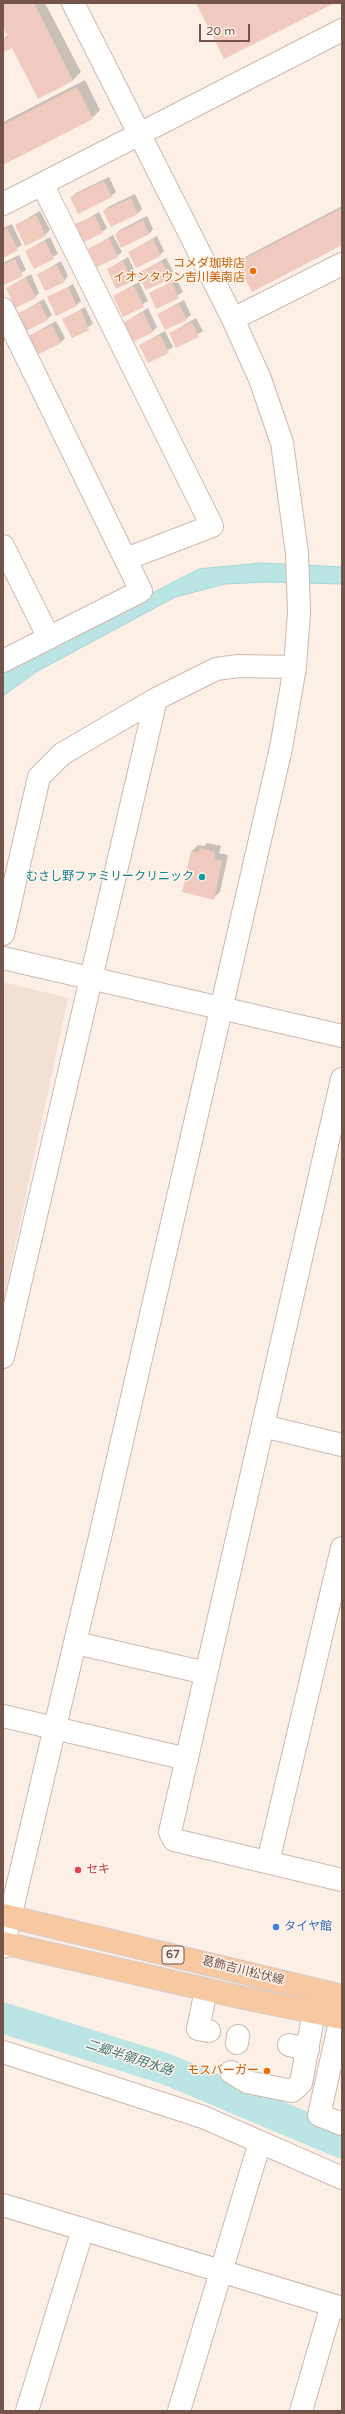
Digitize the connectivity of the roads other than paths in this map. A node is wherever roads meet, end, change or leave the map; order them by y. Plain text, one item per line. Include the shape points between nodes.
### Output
1 (73, 3) edge
2 (342, 30) edge
3 (140, 132) junction
4 (42, 184) junction
5 (3, 204) edge
6 (342, 264) edge
7 (3, 309) edge
8 (233, 319) junction
9 (8, 331) edge
10 (3, 546) edge
11 (126, 559) junction
12 (49, 638) junction
13 (3, 661) edge
14 (295, 667) junction
15 (156, 699) junction
16 (3, 934) edge
17 (3, 958) edge
18 (91, 978) junction
19 (222, 1008) junction
20 (342, 1036) edge
21 (342, 1079) edge
22 (3, 1357) edge
23 (263, 1426) junction
24 (342, 1445) edge
25 (342, 1548) edge
26 (76, 1642) junction
27 (206, 1673) junction
28 (3, 1716) edge
29 (55, 1729) junction
30 (187, 1759) junction
31 (268, 1862) junction
32 (342, 1880) edge
33 (7, 1915) edge
34 (3, 1945) edge
35 (206, 1990) junction
36 (342, 1996) edge
37 (314, 2012) junction
38 (342, 2018) edge
39 (199, 2029) dead end
40 (3, 2052) edge
41 (231, 2072) dead end
42 (342, 2124) edge
43 (260, 2142) junction
44 (342, 2178) edge
45 (3, 2205) edge
46 (83, 2229) junction
47 (221, 2270) junction
48 (337, 2306) edge
49 (27, 2411) edge
50 (179, 2411) edge
51 (301, 2411) edge

1 - 3 street
2 - 3 street
3 - 4 street
3 - 8 street
4 - 5 street
4 - 11 street via 212,526
6 - 8 street
7 - 9 street
8 - 14 street via 260,379 282,443 297,553 299,612
9 - 11 street
10 - 12 street
11 - 12 street via 141,591
12 - 13 street
14 - 15 street via 238,666 216,669
14 - 19 street via 281,748
15 - 16 street via 62,754 39,777
15 - 18 street
17 - 18 street
18 - 19 street
18 - 22 street
19 - 20 street
19 - 26 street
21 - 23 street
23 - 24 street
23 - 27 street
25 - 31 street
26 - 27 street
26 - 29 street
27 - 30 street
28 - 29 street
29 - 30 street
29 - 33 street
30 - 31 street via 170,1832 174,1840
31 - 32 street
33 - 34 street
33 - 36 main road, 葛飾吉川松伏線 / 67
34 - 35 main road, 葛飾吉川松伏線 / 67
35 - 37 main road, 葛飾吉川松伏線 / 67
35 - 39 street
37 - 38 main road, 葛飾吉川松伏線 / 67
37 - 41 street via 298,2047 301,2082 292,2091 247,2082
38 - 42 street via 319,2115
40 - 43 street via 203,2117
43 - 44 street
43 - 47 street
45 - 46 street
46 - 47 street
46 - 49 street
47 - 48 street
47 - 50 street
48 - 51 street

